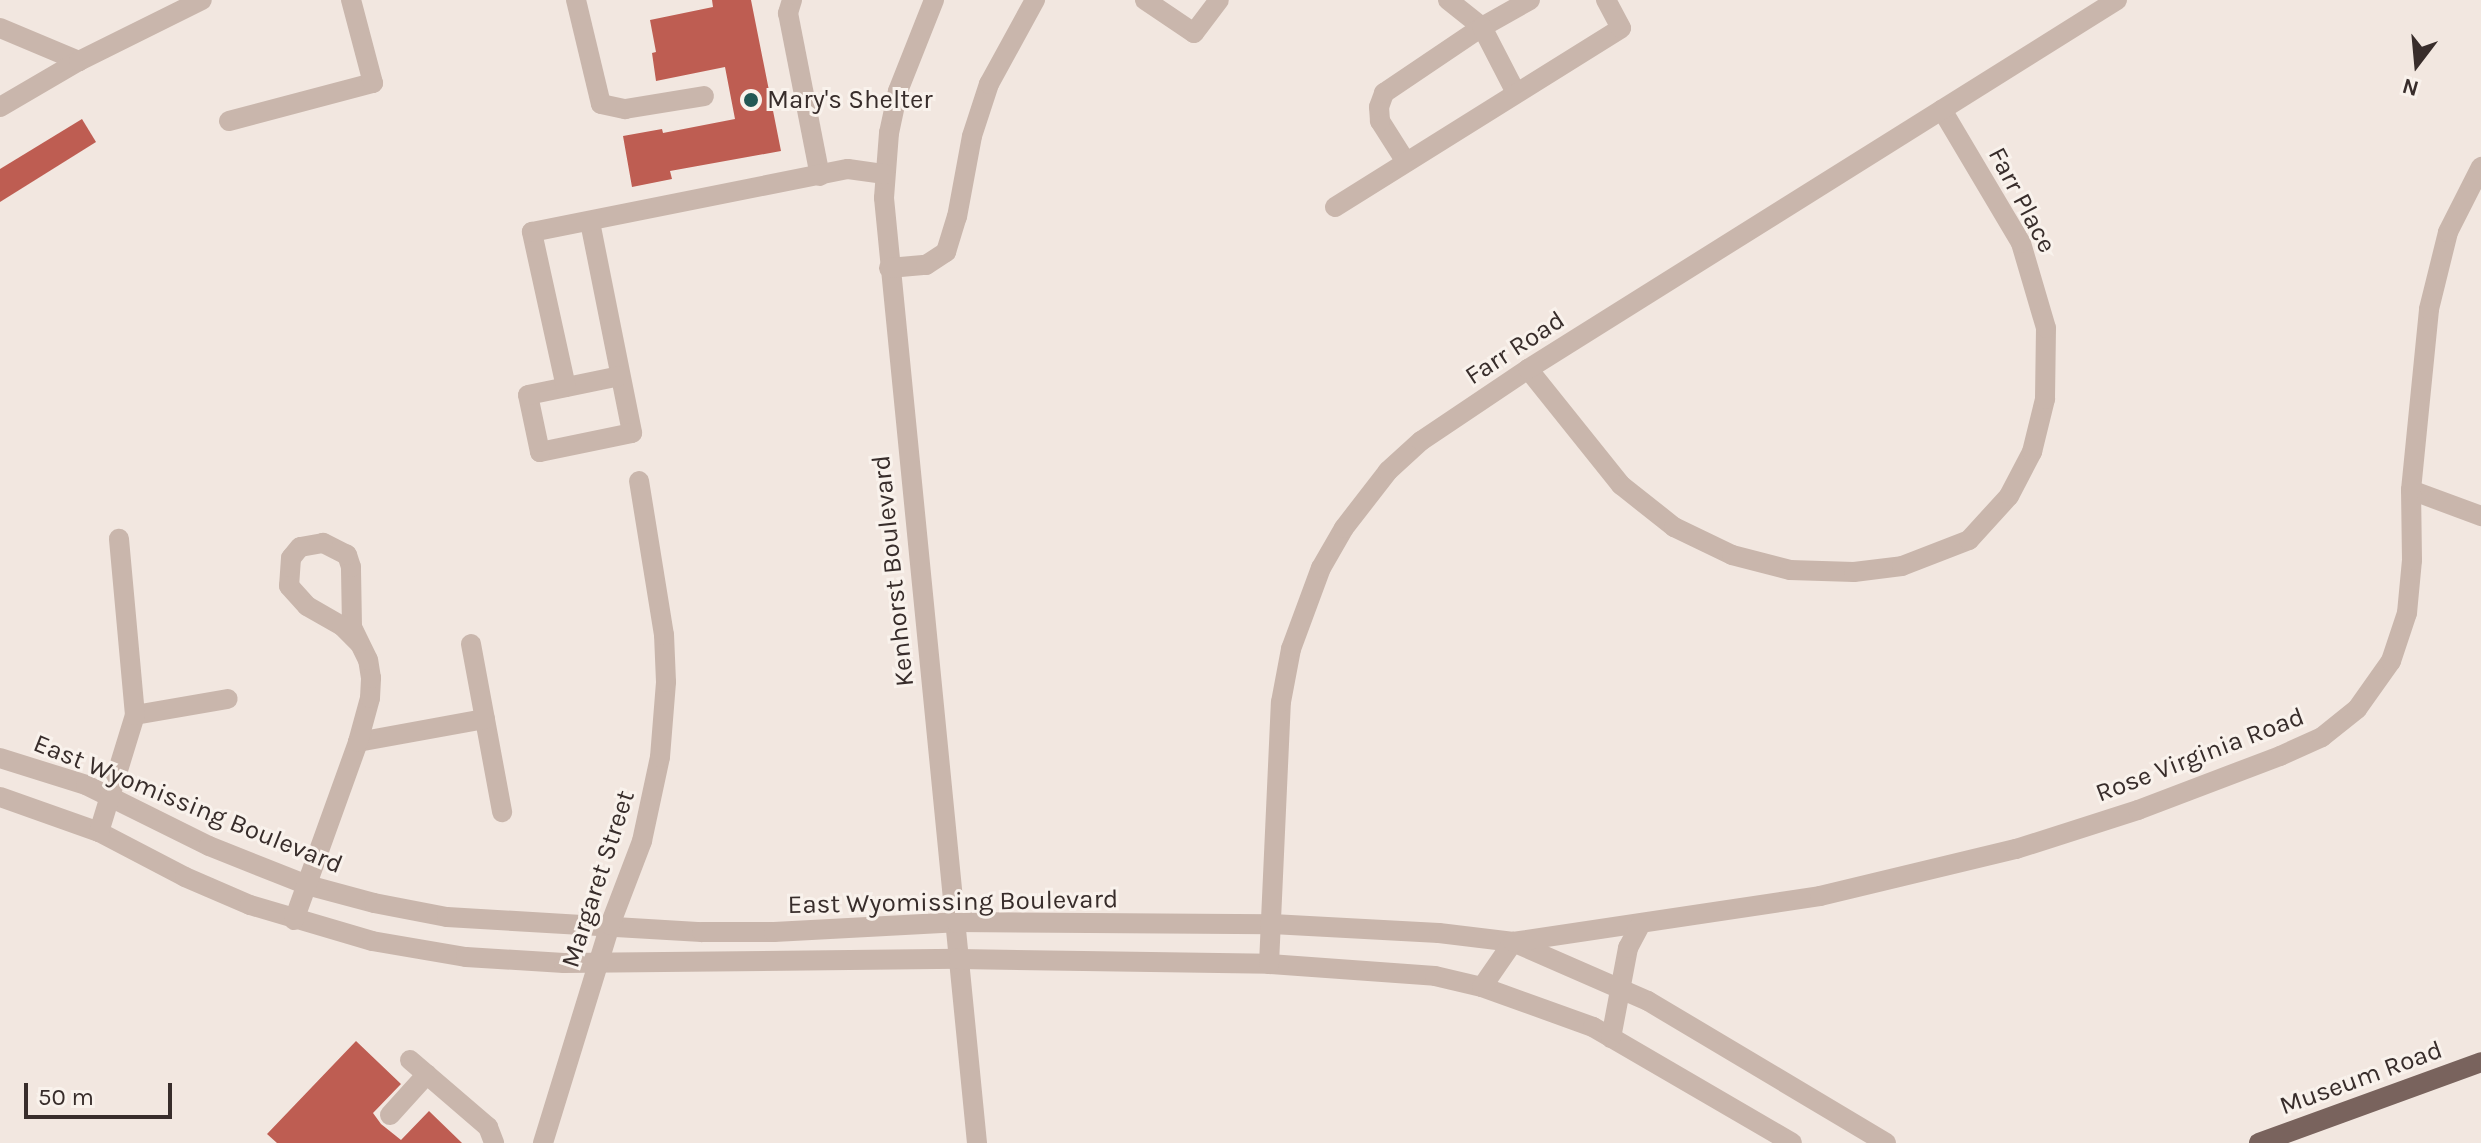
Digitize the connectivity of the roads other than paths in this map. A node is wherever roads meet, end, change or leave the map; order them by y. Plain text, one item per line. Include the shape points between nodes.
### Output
1 (202, 0) edge
2 (351, 0) edge
3 (576, 0) edge
4 (792, 0) edge
5 (934, 0) edge
6 (1035, 0) edge
7 (1145, 0) edge
8 (1219, 0) edge
9 (1448, 0) edge
10 (1530, 0) edge
11 (1606, 0) edge
12 (2117, 0) edge
13 (1482, 27) junction
14 (0, 28) edge
15 (79, 61) junction
16 (1516, 93) junction
17 (704, 96) dead end
18 (0, 107) edge
19 (1942, 110) junction
20 (229, 121) dead end
21 (1406, 162) junction
22 (2481, 167) edge
23 (885, 174) junction
24 (820, 176) junction
25 (1335, 207) dead end
26 (590, 222) junction
27 (889, 268) junction
28 (1528, 369) junction
29 (620, 376) junction
30 (566, 387) junction
31 (639, 481) dead end
32 (2411, 490) junction
33 (2481, 516) edge
34 (119, 539) dead end
35 (359, 643) junction
36 (471, 644) dead end
37 (228, 699) dead end
38 (135, 715) junction
39 (485, 719) junction
40 (358, 742) junction
41 (0, 758) edge
42 (0, 797) edge
43 (113, 797) junction
44 (502, 812) dead end
45 (99, 832) junction
46 (307, 885) junction
47 (294, 920) junction
48 (956, 922) junction
49 (1272, 924) junction
50 (1641, 924) junction
51 (610, 925) junction
52 (1513, 942) junction
53 (959, 959) junction
54 (599, 962) junction
55 (1269, 964) junction
56 (1482, 987) junction
57 (1621, 989) junction
58 (1611, 1038) junction
59 (410, 1060) dead end
60 (2481, 1062) edge
61 (427, 1074) junction
62 (390, 1115) dead end
63 (494, 1143) edge
64 (543, 1143) edge
65 (977, 1143) edge
66 (1792, 1143) edge
67 (1886, 1143) edge
68 (2259, 1143) edge

1 - 15 street
2 - 20 street via 373,83
3 - 17 street via 601,104 625,109
4 - 24 street via 788,13
5 - 23 street, Kenhorst Boulevard via 898,91
6 - 27 street via 989,84 946,252 926,265
7 - 8 street via 1194,33
9 - 13 street
10 - 13 street
11 - 16 street via 1621,28
12 - 19 street, Farr Road
13 - 16 street
13 - 21 street via 1384,93 1380,121
14 - 15 street
15 - 18 street
16 - 21 street
19 - 28 street, Farr Road
19 - 28 street, Farr Place via 2021,243 2046,328 2045,399 2032,452 2009,496 1969,540 1902,566 1854,572 1790,570 1732,555 1674,527 1621,485
21 - 25 street
22 - 32 street, Rose Virginia Road via 2457,208 2438,266
23 - 24 street via 848,169
23 - 27 street, Kenhorst Boulevard
24 - 26 street
26 - 29 street
26 - 30 street via 532,232
27 - 48 street, Kenhorst Boulevard
28 - 49 street, Farr Road via 1421,441 1388,471 1321,568 1291,649 1281,702
29 - 30 street
29 - 30 street via 632,433 540,452 528,395
31 - 51 street, Margaret Street via 664,635 665,716 642,841
32 - 33 street
32 - 50 street, Rose Virginia Road via 2412,571 2401,637 2370,695 2322,737 2138,810 2016,849 1845,892
34 - 38 street
35 - 35 street via 352,627 347,555 323,543 300,547 291,558 289,586 307,606
35 - 40 street via 371,678
36 - 39 street
37 - 38 street
38 - 43 street
39 - 40 street
39 - 44 street
40 - 46 street
41 - 43 street, East Wyomissing Boulevard
42 - 45 street
43 - 45 street
43 - 46 street, East Wyomissing Boulevard via 209,846
45 - 47 street via 215,891
46 - 47 street
46 - 51 street, East Wyomissing Boulevard via 447,917
47 - 54 street via 434,953
48 - 49 street, East Wyomissing Boulevard
48 - 51 street, East Wyomissing Boulevard via 774,932
48 - 53 street, Kenhorst Boulevard
49 - 52 street, East Wyomissing Boulevard
49 - 55 street, Farr Road
50 - 52 street, Rose Virginia Road
50 - 57 street via 1628,948
51 - 54 street, Margaret Street
52 - 56 street
52 - 57 street, East Wyomissing Boulevard
53 - 54 street
53 - 55 street
53 - 65 street, Kenhorst Boulevard
54 - 64 street, Margaret Street
55 - 56 street via 1380,969
56 - 58 street
57 - 58 street
57 - 67 street, East Wyomissing Boulevard
58 - 66 street
59 - 61 street
60 - 68 main road, Museum Road
61 - 62 street
61 - 63 street via 488,1127

